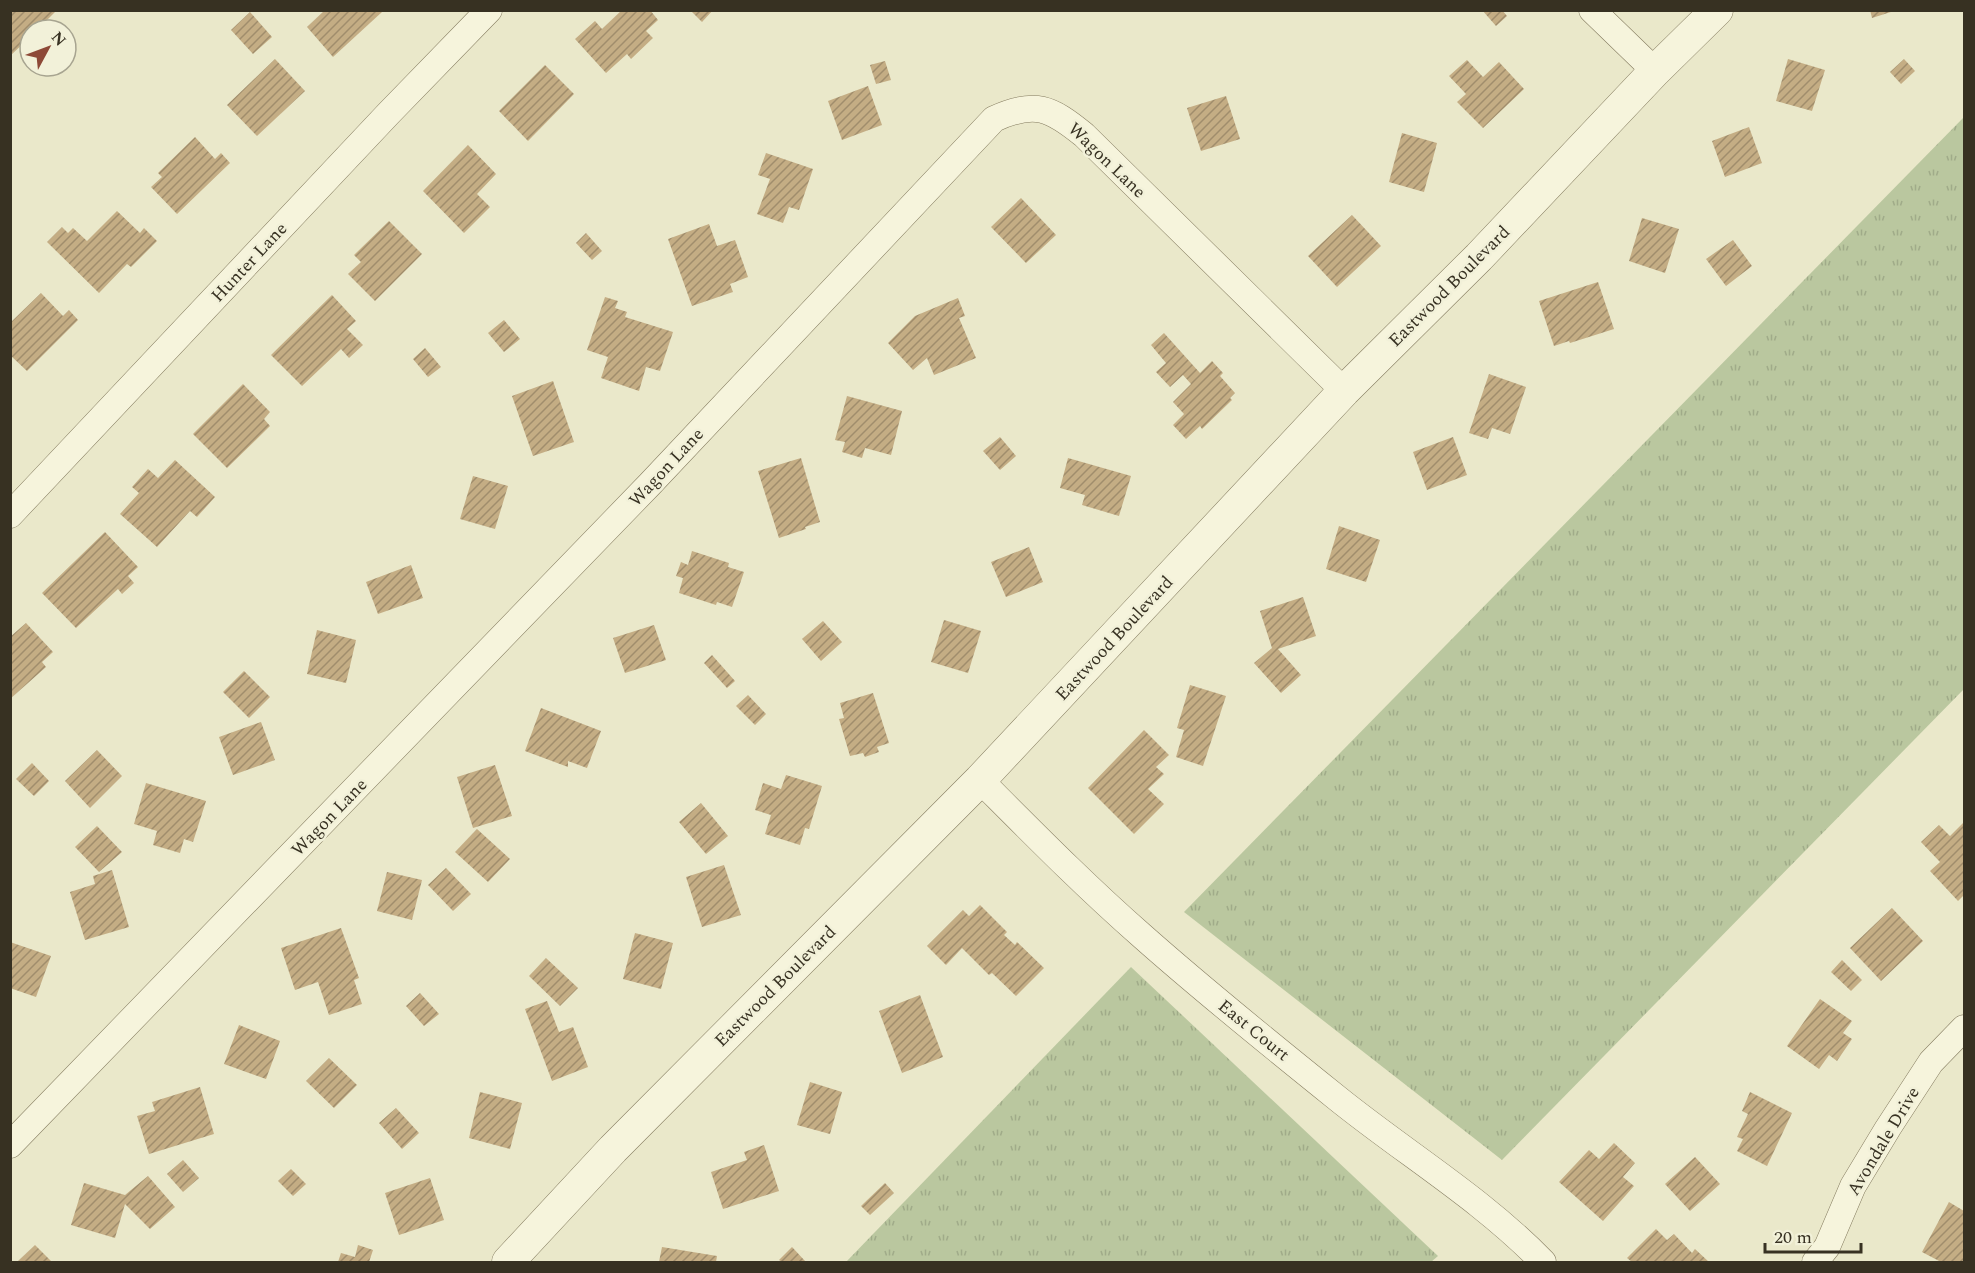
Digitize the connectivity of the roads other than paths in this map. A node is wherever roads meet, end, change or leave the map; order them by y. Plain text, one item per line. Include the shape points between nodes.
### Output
1 (489, 10) edge
2 (1592, 10) edge
3 (1718, 10) edge
4 (1655, 71) junction
5 (1344, 391) junction
6 (10, 515) edge
7 (980, 780) junction
8 (1965, 1028) edge
9 (10, 1145) edge
10 (508, 1263) edge
11 (1543, 1263) edge
12 (1815, 1263) edge

1 - 6 street, Hunter Lane
2 - 4 street
3 - 4 street, Eastwood Boulevard
4 - 5 street, Eastwood Boulevard via 1479,257
5 - 7 street, Eastwood Boulevard
5 - 9 street, Wagon Lane via 1065,119 1030,108 994,119 650,484
7 - 10 street, Eastwood Boulevard via 613,1149
7 - 11 street, East Court via 1077,877 1197,983 1338,1099 1462,1192
8 - 12 street, Avondale Drive via 1931,1062 1888,1128 1853,1186 1827,1246

